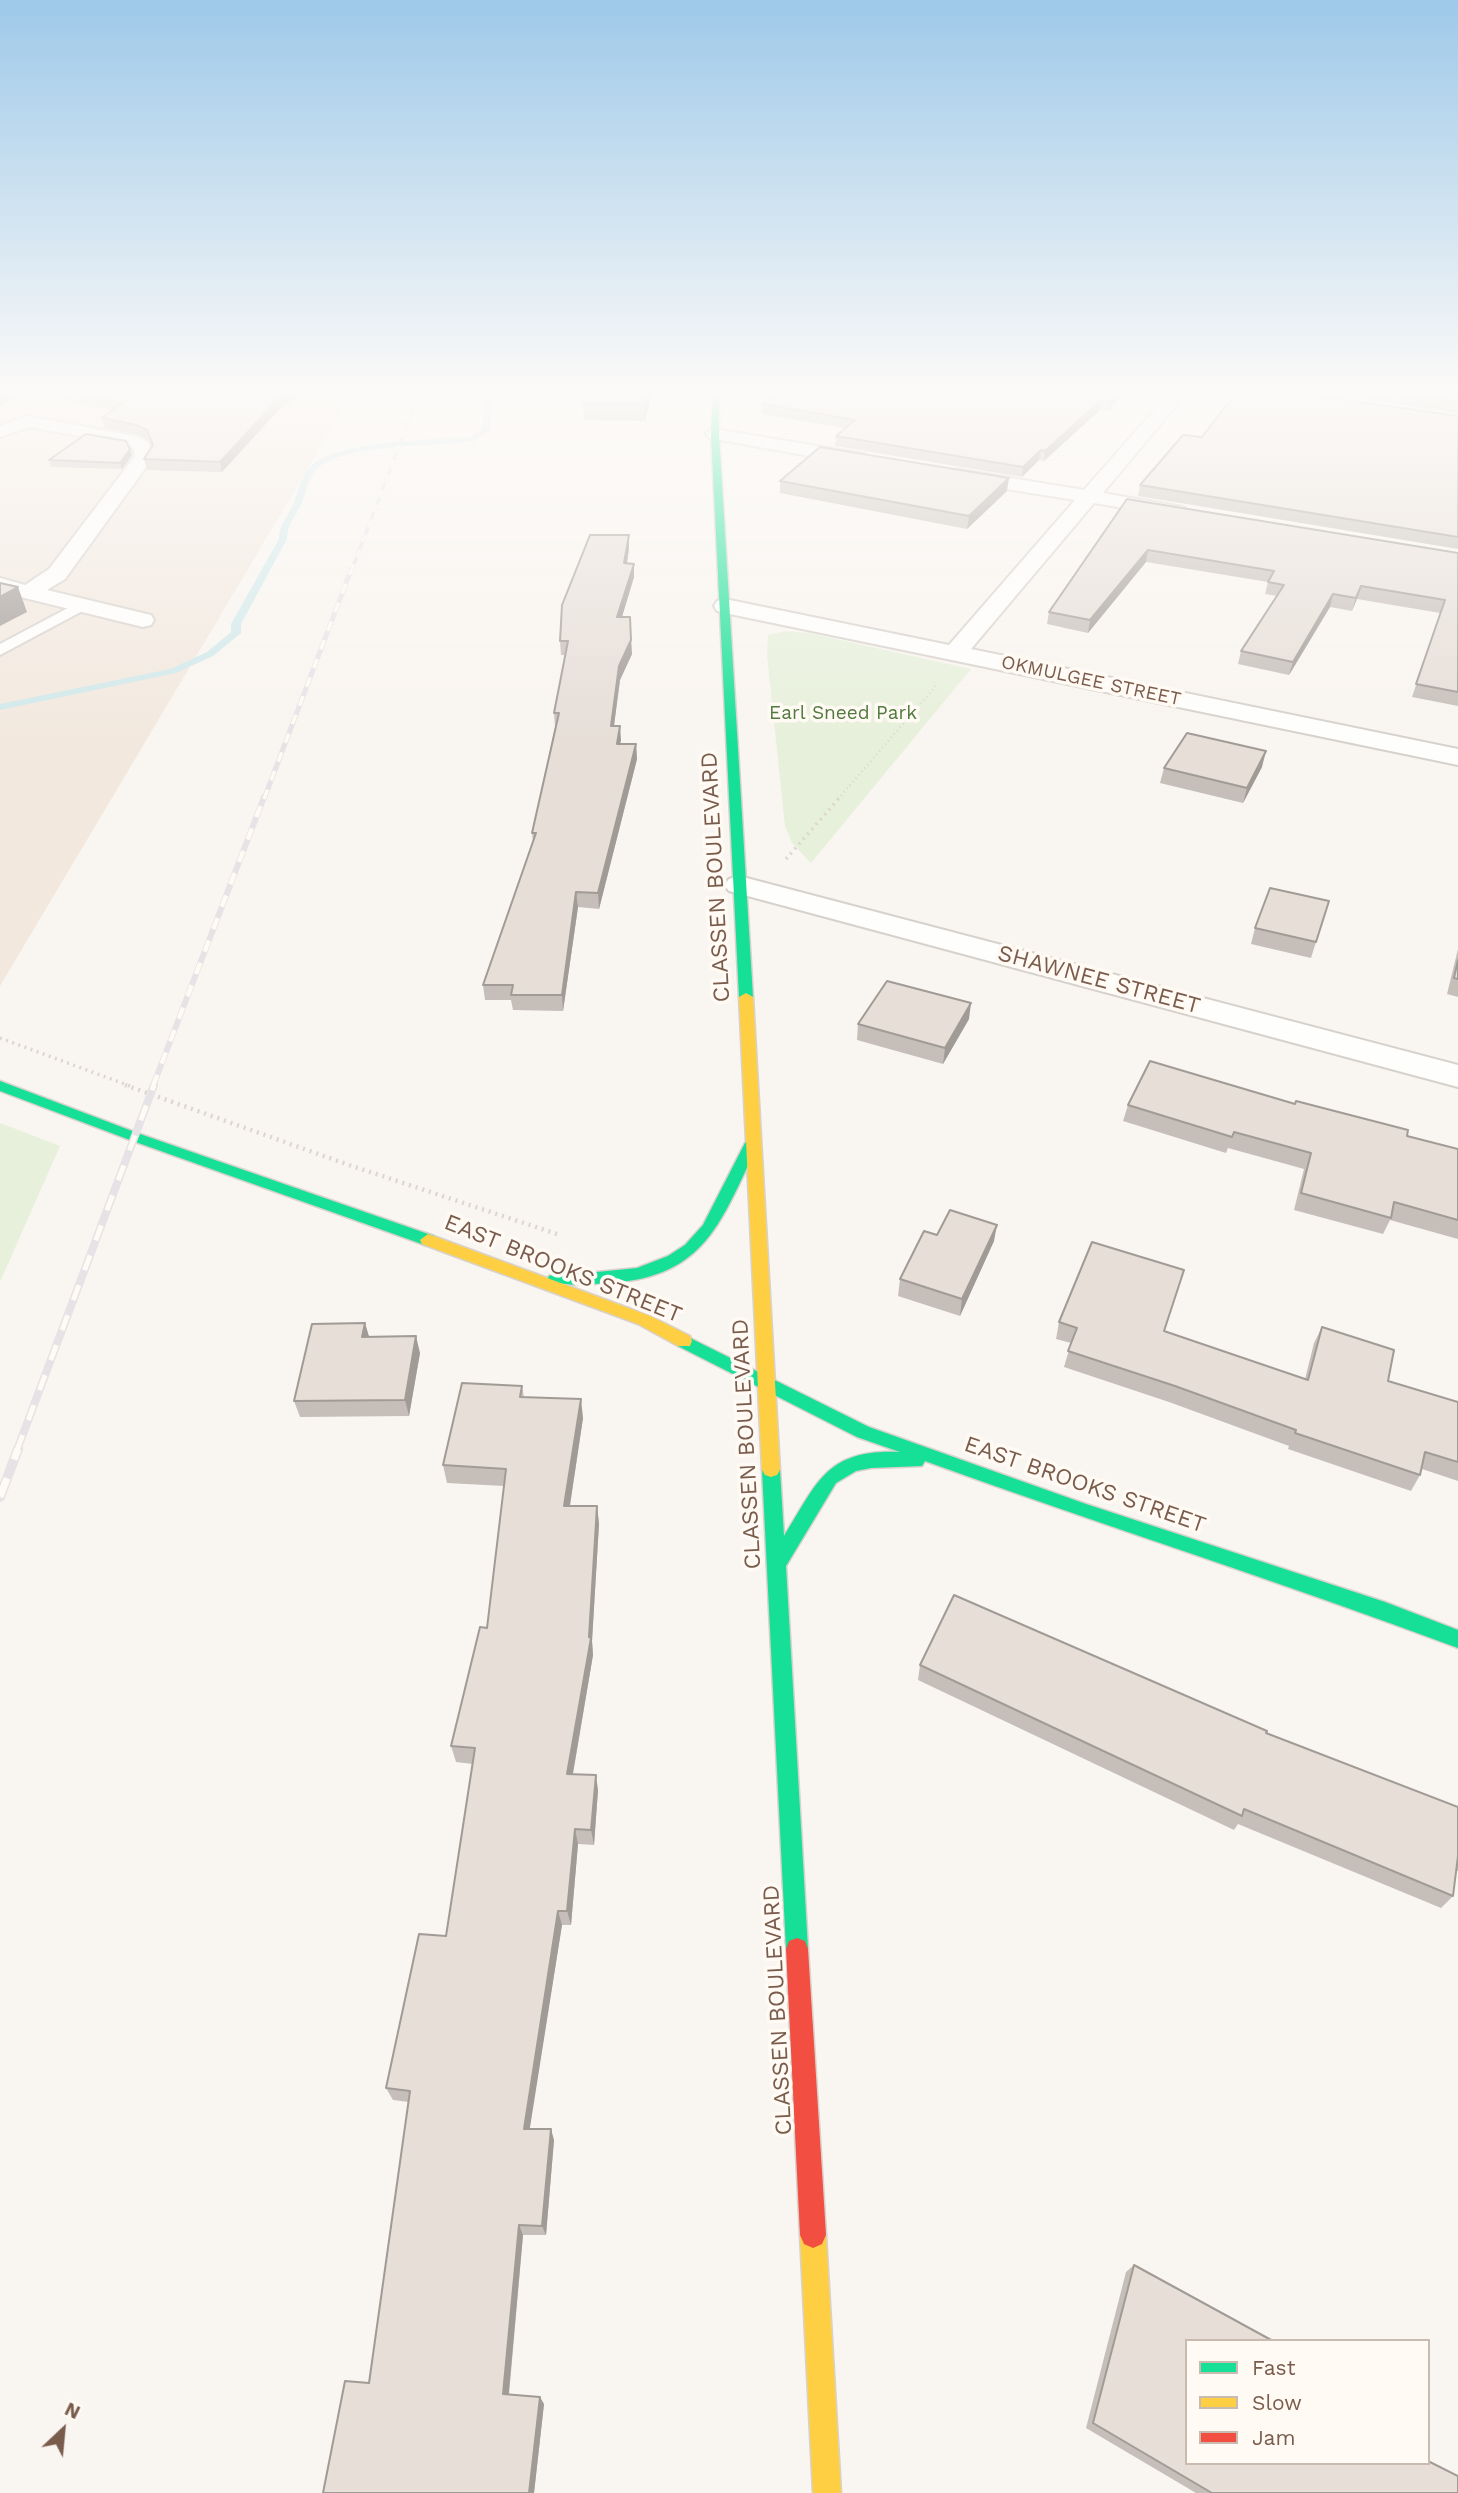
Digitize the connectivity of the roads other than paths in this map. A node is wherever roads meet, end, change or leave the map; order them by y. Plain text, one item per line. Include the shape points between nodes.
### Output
1 (106, 507) edge
2 (719, 507) edge
3 (1081, 507) edge
4 (1151, 507) edge
5 (1197, 515) edge
6 (0, 585) edge
7 (29, 592) junction
8 (83, 606) junction
9 (725, 606) junction
10 (143, 620) dead end
11 (0, 650) edge
12 (949, 652) junction
13 (1458, 757) edge
14 (738, 876) junction
15 (1458, 1076) edge
16 (0, 1086) edge
17 (753, 1142) junction
18 (526, 1274) junction
19 (765, 1384) junction
20 (962, 1467) junction
21 (776, 1565) junction
22 (1458, 1639) edge
23 (827, 2493) edge

1 - 7 street via 57,574
2 - 9 main road, CLASSEN BOULEVARD
3 - 12 street
4 - 5 street
6 - 7 street
7 - 8 street
8 - 10 street
8 - 11 lane
9 - 12 street, OKMULGEE STREET
9 - 14 main road, CLASSEN BOULEVARD
12 - 13 street, OKMULGEE STREET
14 - 15 street, SHAWNEE STREET
14 - 17 main road, CLASSEN BOULEVARD
16 - 18 main road, EAST BROOKS STREET via 135,1138
17 - 18 main road via 704,1237 669,1264 595,1280
17 - 19 main road, CLASSEN BOULEVARD
18 - 19 main road, EAST BROOKS STREET via 644,1320
19 - 20 main road, EAST BROOKS STREET via 863,1432
19 - 21 main road, CLASSEN BOULEVARD
20 - 21 main road via 883,1457 841,1468 830,1478
20 - 22 main road, EAST BROOKS STREET
21 - 23 main road, CLASSEN BOULEVARD

